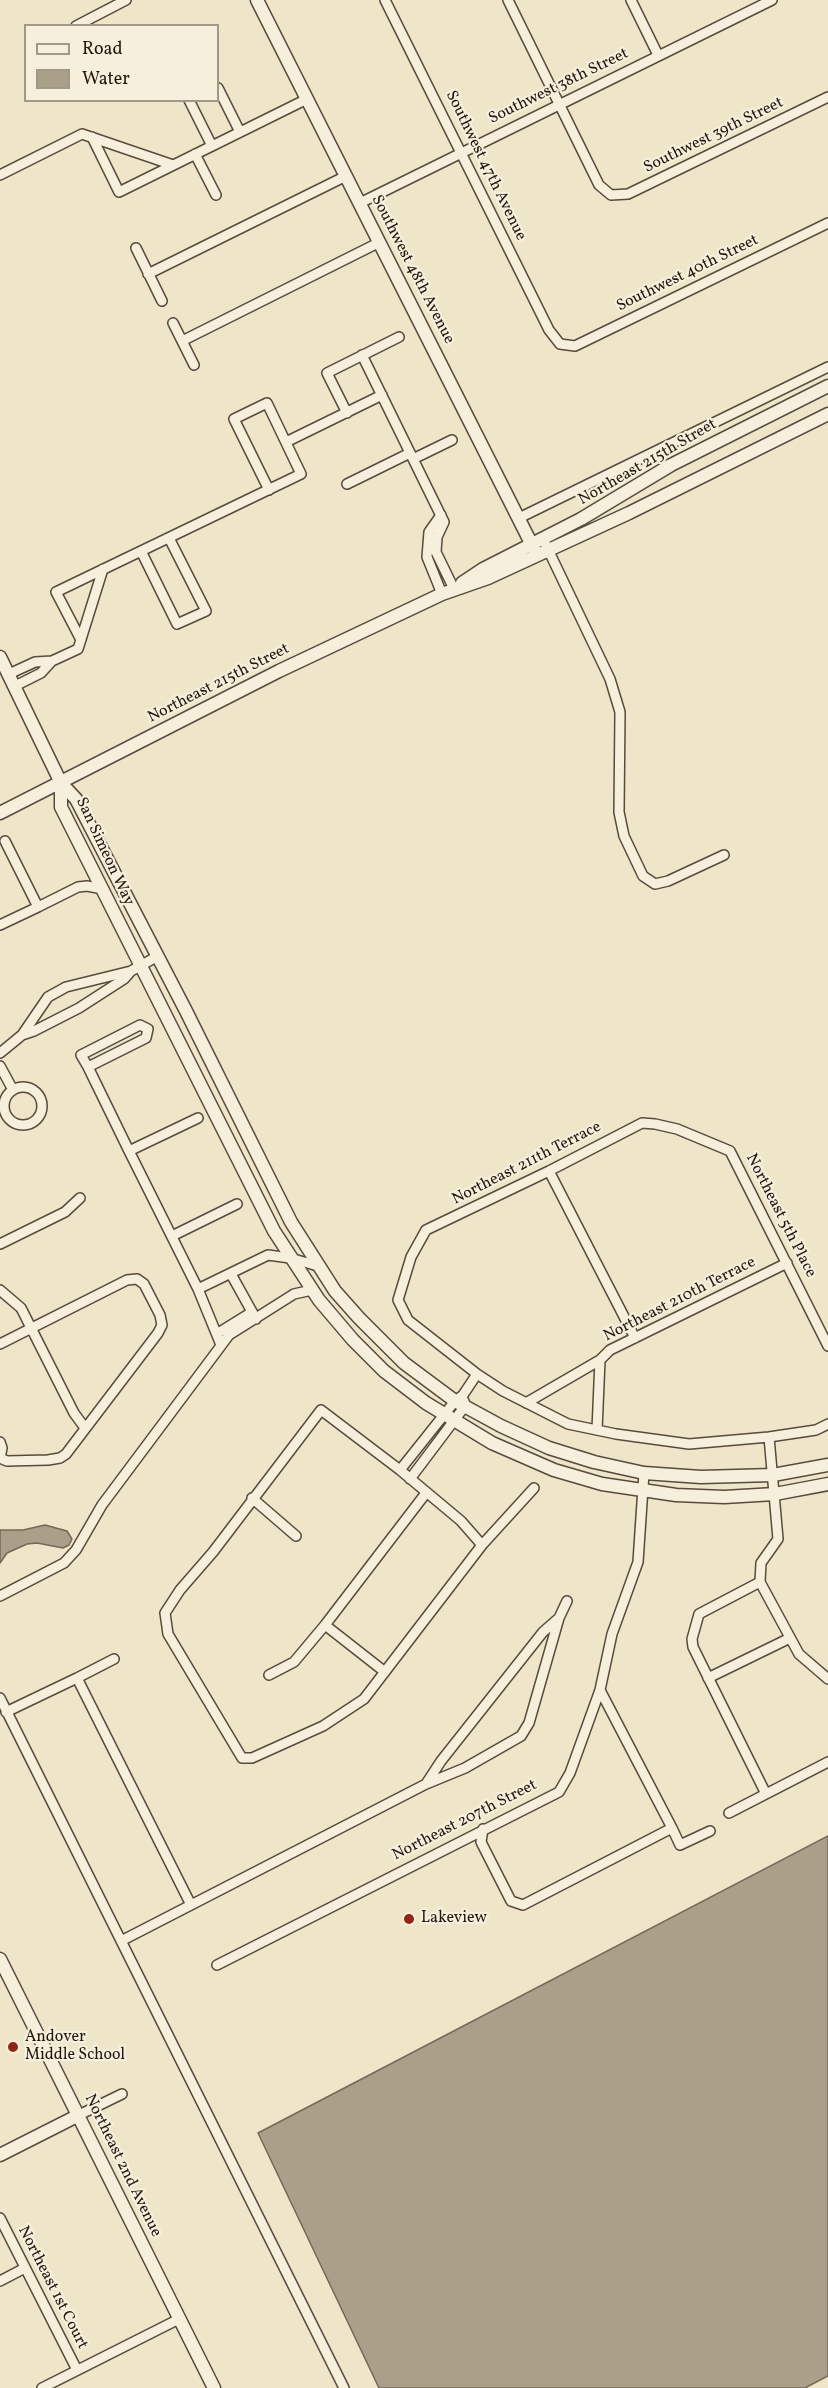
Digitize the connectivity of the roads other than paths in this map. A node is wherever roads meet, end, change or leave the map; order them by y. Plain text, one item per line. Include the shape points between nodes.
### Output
1 (126, 0) edge
2 (257, 0) edge
3 (385, 0) edge
4 (508, 0) edge
5 (631, 0) edge
6 (772, 0) edge
7 (757, 3) edge
8 (80, 24) edge
9 (658, 55) junction
10 (219, 90) edge
11 (828, 97) edge
12 (307, 99) junction
13 (190, 102) edge
14 (560, 104) junction
15 (240, 132) junction
16 (92, 137) junction
17 (212, 146) junction
18 (461, 152) junction
19 (195, 154) junction
20 (173, 165) junction
21 (0, 175) edge
22 (346, 176) junction
23 (216, 195) dead end
24 (360, 203) junction
25 (828, 223) edge
26 (380, 242) junction
27 (136, 248) dead end
28 (148, 274) junction
29 (162, 301) dead end
30 (173, 323) dead end
31 (399, 337) dead end
32 (182, 341) junction
33 (560, 344) joint
34 (362, 355) junction
35 (194, 365) dead end
36 (828, 367) edge
37 (828, 386) edge
38 (774, 393) junction
39 (382, 395) junction
40 (782, 409) junction
41 (347, 412) junction
42 (828, 414) edge
43 (452, 440) dead end
44 (286, 442) junction
45 (412, 456) junction
46 (347, 484) dead end
47 (269, 490) junction
48 (519, 518) junction
49 (169, 538) junction
50 (540, 547) junction
51 (141, 551) junction
52 (103, 569) junction
53 (448, 591) junction
54 (81, 640) junction
55 (0, 657) edge
56 (52, 662) junction
57 (9, 674) junction
58 (15, 686) junction
59 (61, 783) junction
60 (0, 813) edge
61 (5, 841) dead end
62 (724, 855) dead end
63 (103, 889) junction
64 (38, 907) junction
65 (0, 925) edge
66 (158, 956) junction
67 (136, 968) junction
68 (22, 1035) junction
69 (0, 1053) edge
70 (0, 1066) edge
71 (88, 1067) junction
72 (13, 1090) junction
73 (198, 1118) dead end
74 (642, 1123) joint
75 (129, 1151) junction
76 (549, 1171) junction
77 (80, 1198) dead end
78 (237, 1204) dead end
79 (172, 1236) junction
80 (278, 1237) junction
81 (0, 1244) edge
82 (268, 1255) junction
83 (290, 1258) junction
84 (787, 1263) junction
85 (312, 1264) junction
86 (231, 1274) junction
87 (303, 1277) junction
88 (198, 1289) junction
89 (0, 1290) edge
90 (312, 1290) junction
91 (294, 1294) junction
92 (254, 1316) junction
93 (31, 1328) junction
94 (218, 1333) junction
95 (635, 1338) junction
96 (0, 1344) edge
97 (221, 1345) junction
98 (828, 1346) edge
99 (600, 1360) junction
100 (477, 1374) junction
101 (461, 1401) junction
102 (526, 1403) junction
103 (449, 1418) junction
104 (828, 1424) edge
105 (86, 1428) junction
106 (597, 1430) junction
107 (769, 1437) junction
108 (0, 1442) edge
109 (0, 1458) edge
110 (828, 1465) edge
111 (400, 1470) junction
112 (644, 1473) junction
113 (773, 1475) junction
114 (410, 1479) junction
115 (828, 1484) edge
116 (534, 1488) dead end
117 (643, 1491) junction
118 (426, 1494) junction
119 (775, 1494) junction
120 (252, 1498) junction
121 (296, 1536) dead end
122 (482, 1545) junction
123 (760, 1582) junction
124 (0, 1596) edge
125 (567, 1601) dead end
126 (560, 1618) junction
127 (325, 1625) junction
128 (790, 1638) junction
129 (114, 1659) dead end
130 (385, 1672) junction
131 (269, 1675) dead end
132 (77, 1678) junction
133 (708, 1678) junction
134 (828, 1679) edge
135 (600, 1690) junction
136 (0, 1698) edge
137 (6, 1712) junction
138 (828, 1762) edge
139 (426, 1784) junction
140 (766, 1794) junction
141 (729, 1813) dead end
142 (672, 1828) junction
143 (483, 1829) junction
144 (710, 1831) dead end
145 (191, 1905) junction
146 (121, 1941) junction
147 (0, 1959) edge
148 (217, 1965) dead end
149 (122, 2094) dead end
150 (79, 2115) junction
151 (0, 2155) edge
152 (0, 2218) edge
153 (25, 2268) junction
154 (0, 2281) edge
155 (179, 2319) junction
156 (77, 2370) junction
157 (42, 2388) edge
158 (214, 2388) edge
159 (344, 2388) edge

1 - 8 street
2 - 12 street, Southwest 48th Avenue
3 - 18 street, Southwest 47th Avenue
4 - 14 street
5 - 9 street
6 - 7 street, Southwest 38th Street
7 - 9 street, Southwest 38th Street
9 - 14 street, Southwest 38th Street
10 - 15 street
11 - 14 street, Southwest 39th Street via 628,194 611,195 599,185
12 - 15 street
12 - 22 street, Southwest 48th Avenue
13 - 17 street
14 - 18 street, Southwest 38th Street
15 - 17 street
16 - 20 street
16 - 20 street via 119,192
16 - 21 street via 82,134
17 - 19 street
18 - 24 street, Southwest 38th Street
18 - 33 street, Southwest 47th Avenue via 549,330
19 - 20 street
19 - 23 street
22 - 24 street, Southwest 48th Avenue
22 - 28 street
24 - 26 street, Southwest 48th Avenue
25 - 33 street, Southwest 40th Street via 575,346
26 - 32 street
26 - 48 street, Southwest 48th Avenue
27 - 28 street
28 - 29 street
30 - 32 street
31 - 34 street
32 - 35 street
34 - 39 street
34 - 41 street via 327,373
36 - 38 street
37 - 40 street, Northeast 215th Street
38 - 40 street
38 - 48 street
39 - 41 street
39 - 45 street
40 - 50 street, Northeast 215th Street via 671,465
41 - 44 street
42 - 50 street, Northeast 215th Street via 629,513
43 - 45 street
44 - 47 street via 301,474
44 - 47 street via 267,404 234,419
45 - 46 street
45 - 53 street via 441,515 429,532 427,557
47 - 49 street
48 - 50 street, Southwest 48th Avenue
49 - 51 street
49 - 51 street via 206,611 177,624
50 - 53 street, Northeast 215th Street via 488,579
50 - 62 street via 610,679 620,712 619,812 624,836 643,876 655,884 668,881
51 - 52 street
52 - 54 street
52 - 54 street via 56,592
53 - 59 street, Northeast 215th Street via 279,671
54 - 56 street via 78,649
55 - 57 street
56 - 57 street via 35,662
56 - 58 street via 41,674
57 - 58 street
58 - 59 street
59 - 60 street, Northeast 215th Street
59 - 63 street, San Simeon Way via 62,807
59 - 66 street, San Simeon Way via 75,796
61 - 64 street
63 - 64 street via 83,886
63 - 67 street, San Simeon Way
64 - 65 street
66 - 67 street
66 - 85 street, San Simeon Way
67 - 68 street via 79,1008
67 - 68 street via 66,987 48,997
67 - 80 street, San Simeon Way
68 - 69 street
70 - 72 street
71 - 71 street via 81,1054 141,1025 148,1029 146,1038
71 - 75 street
72 - 72 street via 5,1100 5,1113 19,1125 32,1124 42,1109 40,1097 25,1087
73 - 75 street
74 - 76 street, Northeast 211th Terrace
74 - 84 street, Northeast 5th Place via 677,1129 730,1151
75 - 79 street
76 - 95 street
76 - 100 street, Northeast 211th Terrace via 426,1230 411,1257 398,1300 408,1320
77 - 81 street via 65,1212
78 - 79 street
79 - 88 street
80 - 82 street
80 - 83 street, San Simeon Way
82 - 83 street
82 - 86 street
83 - 85 street
83 - 87 street, San Simeon Way
84 - 95 street, Northeast 210th Terrace
84 - 98 street, Northeast 5th Place
85 - 87 street
85 - 101 street, San Simeon Way via 358,1318 404,1363
86 - 88 street
86 - 92 street
87 - 90 street, San Simeon Way
87 - 91 street
88 - 94 street
89 - 93 street via 21,1308
90 - 91 street
90 - 103 street, San Simeon Way via 384,1371
91 - 92 street
92 - 94 street
92 - 97 street
93 - 96 street
93 - 105 street via 74,1413
93 - 105 street via 126,1280 144,1284 162,1325
94 - 97 street
95 - 99 street, Northeast 210th Terrace via 610,1350
97 - 124 street via 102,1505 76,1550 64,1563
99 - 102 street, Northeast 210th Terrace
99 - 106 street
100 - 101 street
100 - 102 street
101 - 103 street
101 - 112 street, San Simeon Way via 501,1426 549,1448
102 - 106 street via 568,1424
103 - 111 street
103 - 114 street
103 - 117 street, San Simeon Way via 492,1443 554,1470
104 - 107 street via 816,1430
105 - 109 street via 60,1458
106 - 107 street via 689,1444
107 - 113 street
108 - 109 street
110 - 113 street, San Simeon Way
111 - 114 street
111 - 120 street via 321,1410
112 - 113 street, San Simeon Way via 701,1477
112 - 117 street, Northeast 207th Street
113 - 119 street
114 - 118 street
115 - 119 street, San Simeon Way
116 - 122 street
117 - 119 street, San Simeon Way via 724,1497
117 - 135 street, Northeast 207th Street via 638,1562 612,1634
118 - 122 street via 461,1521
118 - 127 street
119 - 123 street via 778,1539 761,1563
120 - 121 street
120 - 130 street via 165,1613 168,1634 242,1758 252,1758 323,1726 364,1699
122 - 130 street
123 - 128 street
123 - 133 street via 699,1614 693,1647
125 - 126 street
126 - 139 street via 543,1632
126 - 139 street via 529,1723 521,1736 465,1768
127 - 130 street
127 - 131 street via 294,1662
128 - 133 street
128 - 134 street via 799,1654
129 - 132 street
132 - 137 street
132 - 145 street
133 - 140 street
135 - 142 street
135 - 143 street, Northeast 207th Street via 570,1773 559,1792
136 - 137 street
137 - 146 street
138 - 140 street
139 - 145 street
140 - 141 street
142 - 143 street via 523,1905 511,1901 481,1842
142 - 144 street via 680,1845
143 - 148 street, Northeast 207th Street
145 - 146 street
146 - 159 street
147 - 150 street, Northeast 2nd Avenue
149 - 150 street
150 - 151 street
150 - 155 street, Northeast 2nd Avenue
152 - 153 street, Northeast 1st Court
153 - 154 street
153 - 156 street, Northeast 1st Court
155 - 156 street
155 - 158 street, Northeast 2nd Avenue
156 - 157 street

